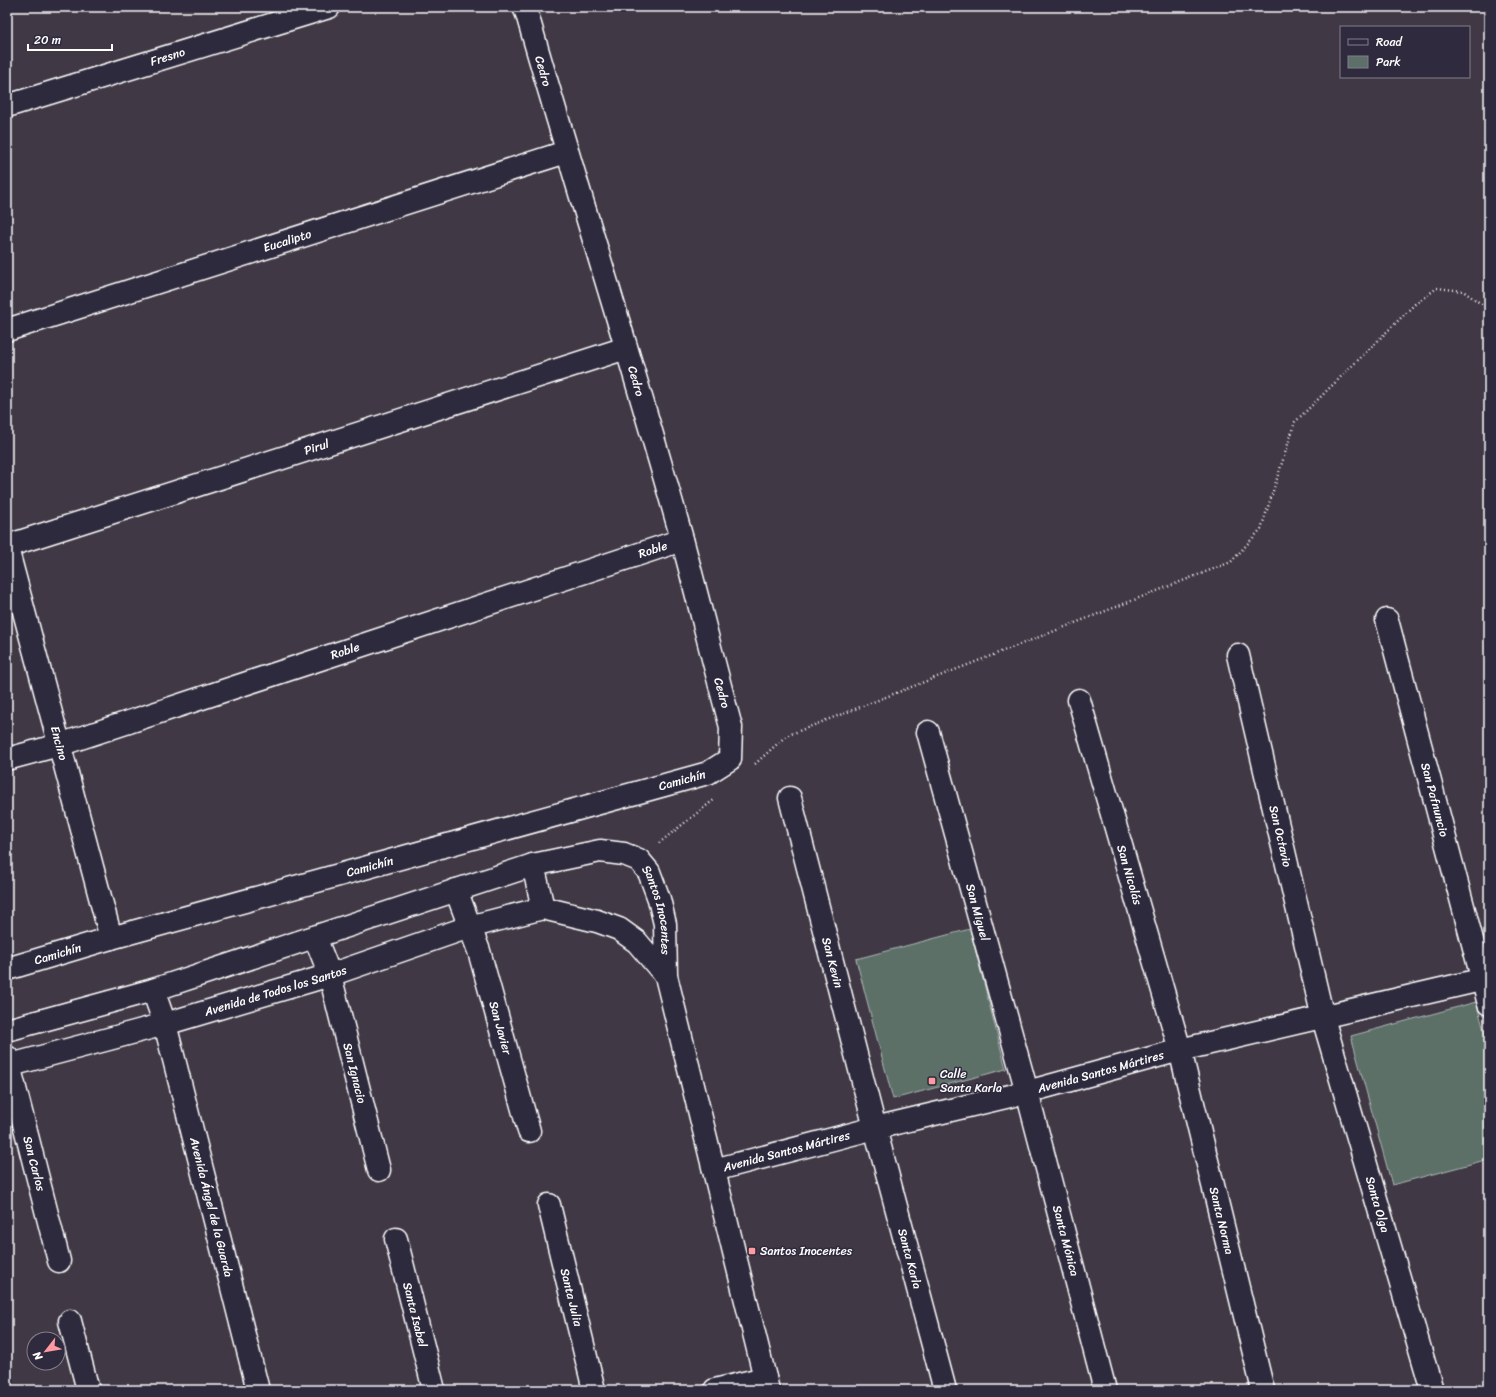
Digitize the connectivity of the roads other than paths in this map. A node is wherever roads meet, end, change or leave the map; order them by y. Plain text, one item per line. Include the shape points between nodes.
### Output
1 (329, 7) edge
2 (524, 7) edge
3 (7, 106) edge
4 (566, 152) junction
5 (7, 330) edge
6 (626, 348) junction
7 (682, 540) junction
8 (7, 547) edge
9 (1387, 620) dead end
10 (1238, 655) dead end
11 (1079, 700) dead end
12 (928, 732) dead end
13 (59, 745) junction
14 (7, 759) edge
15 (730, 759) joint
16 (790, 798) dead end
17 (533, 865) junction
18 (456, 890) junction
19 (543, 908) junction
20 (469, 927) junction
21 (315, 937) junction
22 (111, 938) junction
23 (7, 969) edge
24 (330, 975) junction
25 (666, 976) junction
26 (1486, 979) edge
27 (153, 990) junction
28 (1489, 1004) edge
29 (1323, 1018) junction
30 (165, 1024) junction
31 (7, 1030) edge
32 (1180, 1050) junction
33 (8, 1063) edge
34 (1027, 1092) junction
35 (875, 1128) junction
36 (529, 1131) dead end
37 (379, 1170) dead end
38 (714, 1170) junction
39 (549, 1205) dead end
40 (396, 1239) dead end
41 (59, 1261) dead end
42 (70, 1321) dead end
43 (766, 1384) edge
44 (88, 1390) edge
45 (258, 1390) edge
46 (434, 1390) edge
47 (594, 1390) edge
48 (715, 1390) edge
49 (945, 1390) edge
50 (1105, 1390) edge
51 (1263, 1390) edge
52 (1432, 1390) edge

1 - 3 street, Fresno
2 - 4 street, Cedro
4 - 5 street, Eucalipto
4 - 6 street, Cedro
6 - 7 street, Cedro
6 - 8 street, Pirul
7 - 13 street, Roble
7 - 15 street, Cedro via 731,727
8 - 13 street, Encino
9 - 26 street, San Pafnuncio
10 - 29 street, San Octavio
11 - 32 street, San Nicolás
12 - 34 street, San Miguel
13 - 14 street, Roble
13 - 22 street, Encino
15 - 22 street, Camichín via 708,773
16 - 35 street, San Kevin
17 - 18 street
17 - 19 street
17 - 25 street, Santos Inocentes via 600,851 624,854 639,860 649,872 665,924
18 - 20 street, San Javier
18 - 21 street
19 - 20 street, Avenida de Todos los Santos
19 - 25 street, Santos Inocentes via 619,929 637,942
20 - 24 street, Avenida de Todos los Santos
20 - 36 street, San Javier via 479,951
21 - 24 street, San Ignacio
21 - 27 street
22 - 23 street, Camichín
24 - 30 street, Avenida de Todos los Santos
24 - 37 street, San Ignacio
25 - 38 street, Santos Inocentes
26 - 28 street, San Pafnuncio
26 - 29 street, Avenida Santos Mártires
27 - 30 street, Avenida Ángel de la Guarda
27 - 31 street
29 - 32 street, Avenida Santos Mártires
29 - 52 street, Santa Olga
30 - 33 street, Avenida de Todos los Santos
30 - 45 street, Avenida Ángel de la Guarda
32 - 34 street, Avenida Santos Mártires
32 - 51 street, Santa Norma
33 - 41 street, San Carlos
34 - 35 street, Avenida Santos Mártires
34 - 50 street, Santa Mónica
35 - 38 street, Avenida Santos Mártires
35 - 49 street, Santa Karla
38 - 43 street, Santos Inocentes
39 - 47 street, Santa Julia
40 - 46 street, Santa Isabel
42 - 44 street
43 - 48 street

